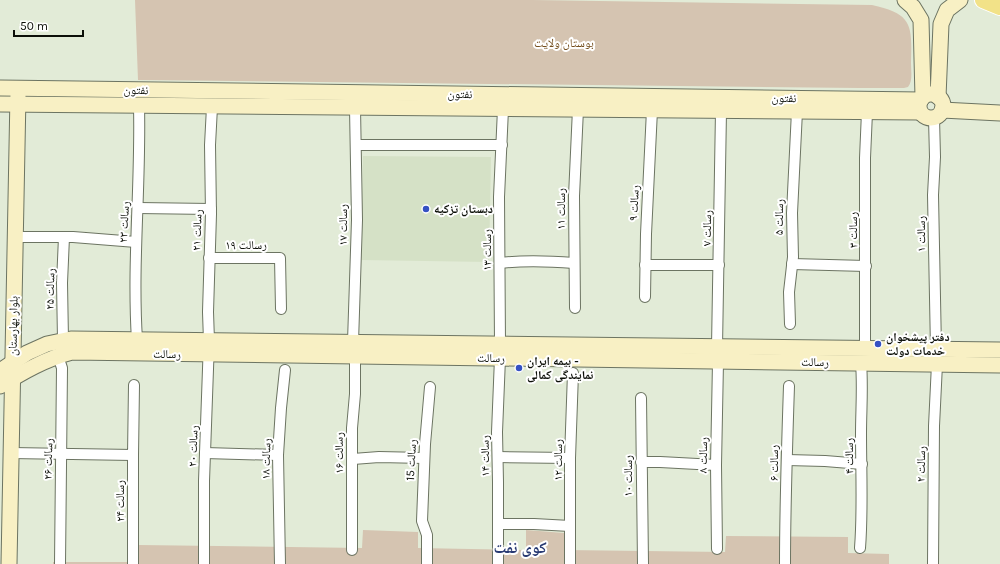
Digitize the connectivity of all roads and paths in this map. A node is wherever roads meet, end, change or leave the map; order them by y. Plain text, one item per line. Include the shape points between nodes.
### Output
1 (905, 0) edge
2 (960, 0) edge
3 (983, 0) edge
4 (1000, 7) edge
5 (0, 88) edge
6 (19, 89) junction
7 (435, 101) junction
8 (0, 104) edge
9 (685, 104) junction
10 (1000, 104) edge
11 (18, 105) junction
12 (932, 105) junction
13 (140, 106) junction
14 (212, 107) junction
15 (355, 108) junction
16 (503, 109) junction
17 (578, 110) junction
18 (652, 110) junction
19 (721, 111) junction
20 (797, 111) junction
21 (867, 112) junction
22 (1000, 113) edge
23 (356, 145) junction
24 (502, 145) junction
25 (138, 208) junction
26 (211, 209) junction
27 (15, 237) junction
28 (64, 237) junction
29 (136, 242) junction
30 (209, 258) junction
31 (500, 263) junction
32 (574, 263) junction
33 (792, 264) junction
34 (645, 265) junction
35 (719, 265) junction
36 (866, 266) junction
37 (645, 297) dead end
38 (574, 308) dead end
39 (281, 309) dead end
40 (790, 324) dead end
41 (64, 340) junction
42 (137, 340) junction
43 (209, 347) junction
44 (865, 348) junction
45 (354, 349) junction
46 (1000, 350) edge
47 (500, 351) junction
48 (718, 354) junction
49 (826, 355) junction
50 (58, 356) junction
51 (936, 357) junction
52 (861, 363) junction
53 (1000, 365) edge
54 (285, 370) dead end
55 (573, 373) dead end
56 (6, 375) edge
57 (134, 385) dead end
58 (789, 386) dead end
59 (430, 387) dead end
60 (641, 398) dead end
61 (11, 453) junction
62 (134, 453) junction
63 (205, 453) junction
64 (61, 454) junction
65 (278, 455) junction
66 (498, 457) junction
67 (424, 458) junction
68 (570, 458) junction
69 (353, 459) junction
70 (787, 460) junction
71 (641, 462) junction
72 (716, 464) junction
73 (862, 464) junction
74 (498, 524) junction
75 (570, 526) junction
76 (860, 548) dead end
77 (717, 549) dead end
78 (352, 550) dead end
79 (642, 559) edge
80 (9, 564) edge
81 (60, 564) edge
82 (133, 564) edge
83 (204, 564) edge
84 (280, 564) edge
85 (427, 564) edge
86 (498, 564) edge
87 (570, 564) edge
88 (785, 564) edge
89 (933, 564) edge

1 - 12 street via 921,20
2 - 12 street via 947,10 941,24
3 - 4 main road
5 - 6 street, نفتون
6 - 7 street, نفتون
6 - 11 street, بلوار بهارستان
7 - 9 street, نفتون
7 - 15 street, نفتون
7 - 16 street, نفتون
8 - 11 street, نفتون
9 - 12 street, نفتون
9 - 18 street, نفتون
9 - 19 street, نفتون
10 - 12 street
11 - 13 street, نفتون
11 - 27 street, بلوار بهارستان
12 - 21 street, نفتون
12 - 22 street
12 - 51 street, رسالت ۱ via 935,157 933,195
13 - 14 street, نفتون
13 - 25 street, رسالت ۲۳
14 - 15 street, نفتون
14 - 26 street, رسالت ۲۱
15 - 23 street, رسالت ۱۷
16 - 17 street, نفتون
16 - 24 street, رسالت ۱۳
17 - 18 street, نفتون
17 - 32 street, رسالت ۱۱
18 - 34 street, رسالت ۹
19 - 20 street, نفتون
19 - 35 street, رسالت ۷
20 - 21 street, نفتون
20 - 33 street, رسالت ۵
21 - 36 street, رسالت ۳
23 - 24 street
23 - 45 street, رسالت ۱۷
24 - 31 street, رسالت ۱۳ via 499,197
25 - 26 street
25 - 29 street, رسالت ۲۳
26 - 30 street, رسالت ۲۱
27 - 28 street
27 - 56 street, بلوار بهارستان
28 - 29 street
28 - 41 street, رسالت ۲۵
29 - 42 street, رسالت ۲۳
30 - 39 street, رسالت ۱۹ via 280,258
30 - 43 street, رسالت ۲۱
31 - 32 street
31 - 47 street, رسالت ۱۳
32 - 38 street, رسالت ۱۱
33 - 36 street
33 - 40 street, رسالت ۵ via 789,292
34 - 35 street
34 - 37 street, رسالت ۹
35 - 48 street, رسالت ۷
36 - 44 street, رسالت ۳
41 - 42 street, رسالت
41 - 56 street, رسالت via 27,353
42 - 43 street, رسالت
43 - 45 street, رسالت
43 - 50 street, رسالت via 72,352
43 - 63 street, رسالت ٢٠
44 - 49 street, رسالت
44 - 51 street, رسالت
45 - 47 street, رسالت
45 - 69 street, رسالت ۱۶
46 - 51 street, رسالت
47 - 48 street, رسالت
47 - 66 street, رسالت ۱۴
48 - 49 street, رسالت
48 - 72 street, رسالت ۸
49 - 52 street, رسالت
50 - 56 street, رسالت
50 - 64 street, رسالت ۲۶ via 62,368
51 - 52 street, رسالت
51 - 53 street, رسالت
51 - 89 street, رسالت ۲
52 - 73 street, رسالت ۴
54 - 65 street, رسالت ۱۸
55 - 68 street, رسالت ۱۲
56 - 61 street, بلوار بهارستان
57 - 62 street, رسالت ۲۴
58 - 70 street, رسالت ۶
59 - 67 street, رسالت 15
60 - 71 street, رسالت ۱۰
61 - 64 street
61 - 80 street, بلوار بهارستان
62 - 64 street
62 - 82 street, رسالت ۲۴
63 - 65 street
63 - 83 street, رسالت ٢٠
64 - 81 street, رسالت ۲۶
65 - 84 street, رسالت ۱۸
66 - 68 street
66 - 74 street, رسالت ۱۴
67 - 69 street
67 - 85 street, رسالت 15 via 422,521 426,535
68 - 75 street, رسالت ۱۲
69 - 78 street, رسالت ۱۶
70 - 73 street
70 - 88 street, رسالت ۶
71 - 72 street
71 - 79 street, رسالت ۱۰
72 - 77 street, رسالت ۸
73 - 76 street, رسالت ۴
74 - 75 street
74 - 86 street, رسالت ۱۴
75 - 87 street, رسالت ۱۲

